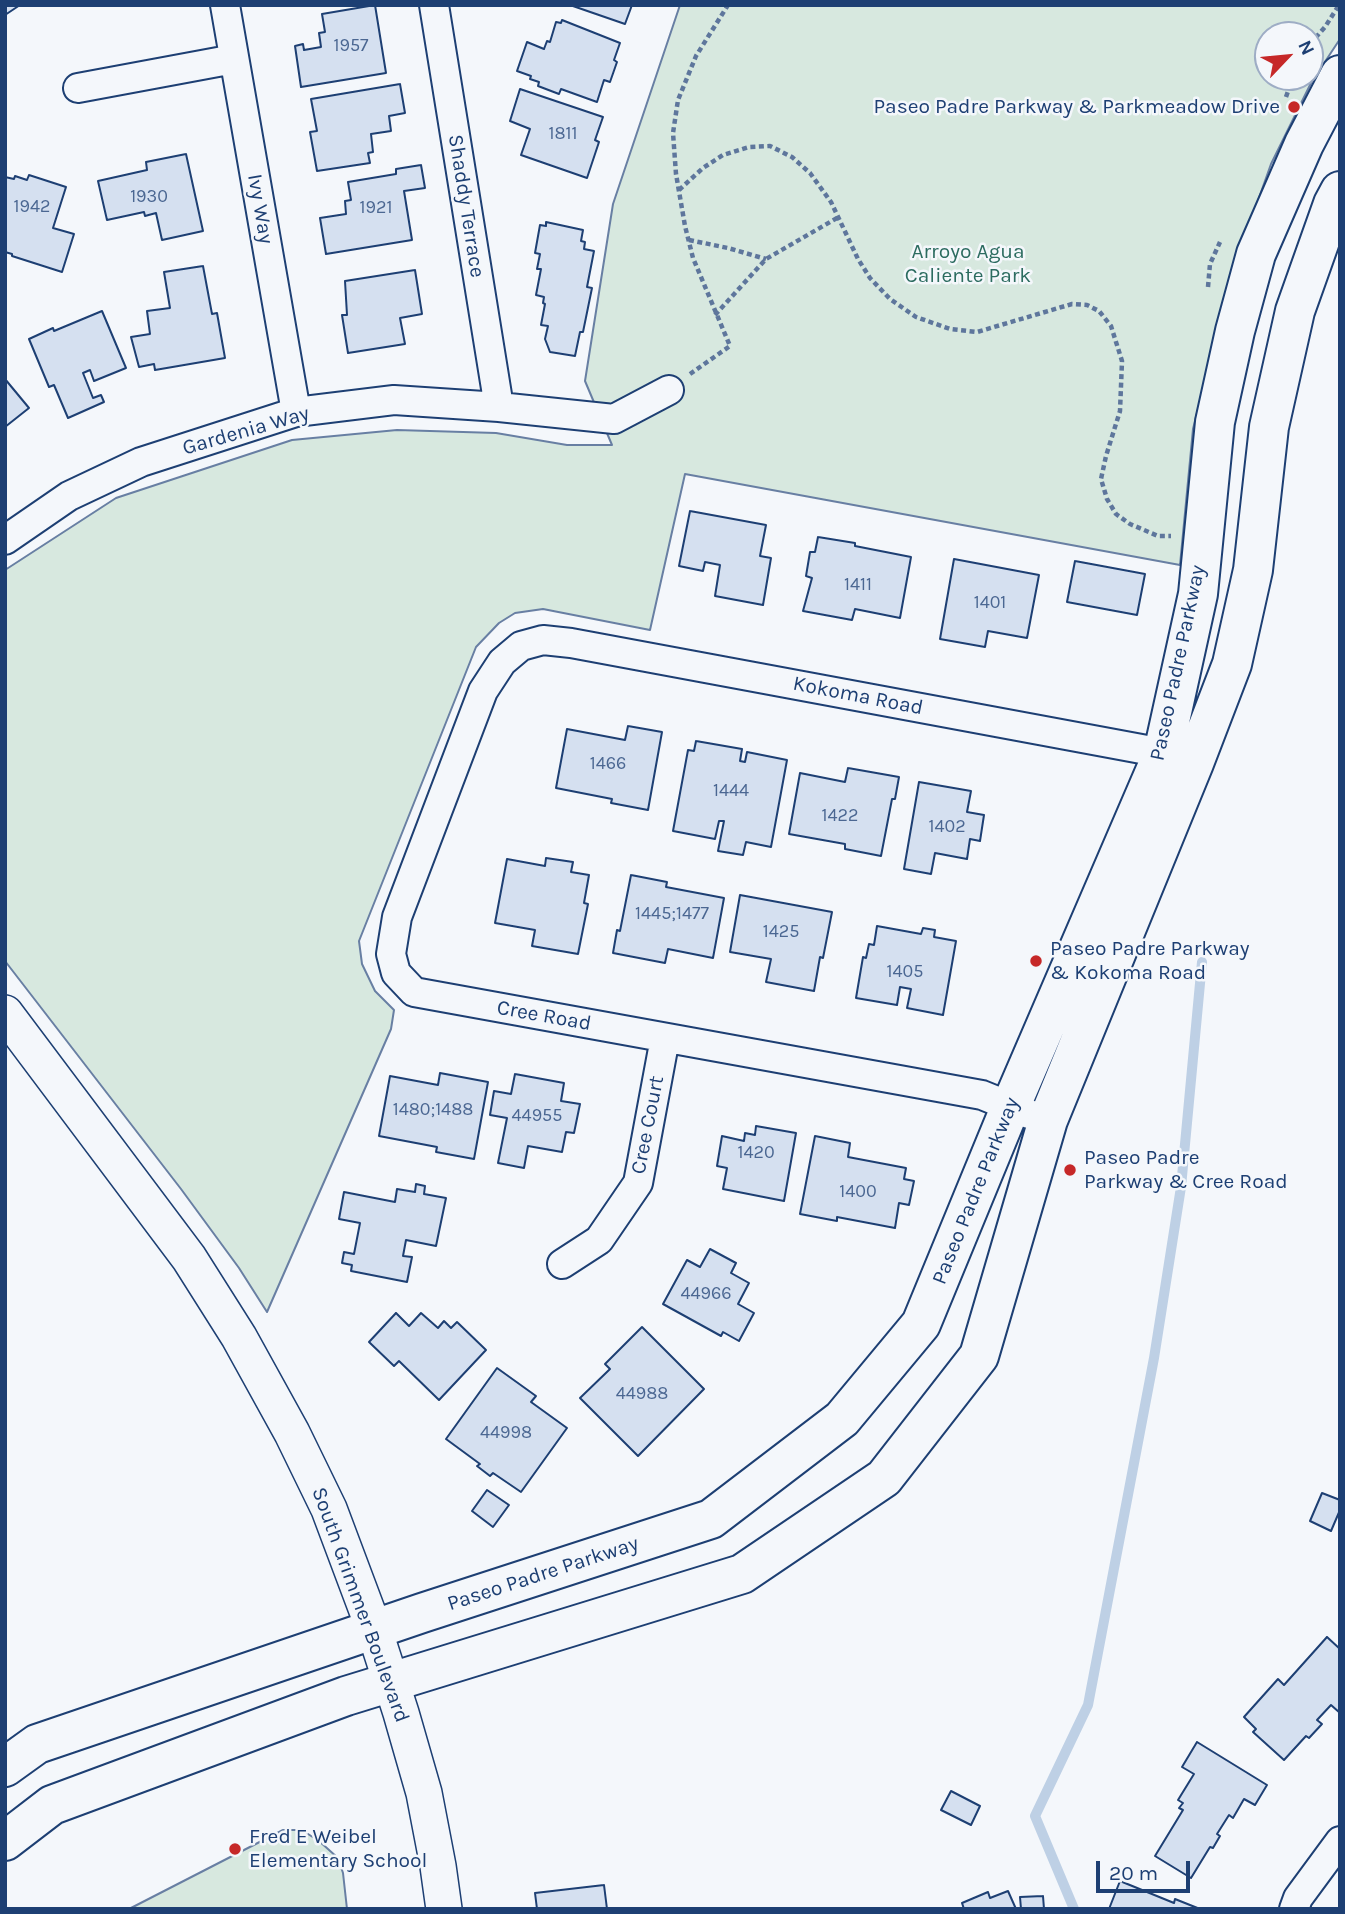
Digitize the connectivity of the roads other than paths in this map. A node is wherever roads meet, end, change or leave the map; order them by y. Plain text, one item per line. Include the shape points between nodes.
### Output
1 (225, 5) edge
2 (434, 5) edge
3 (234, 59) junction
4 (1340, 75) edge
5 (78, 88) dead end
6 (1340, 191) edge
7 (669, 390) road end
8 (499, 407) junction
9 (296, 412) junction
10 (5, 541) edge
11 (521, 646) joint
12 (1179, 758) junction
13 (5, 1013) edge
14 (665, 1038) junction
15 (1010, 1108) junction
16 (1048, 1120) junction
17 (562, 1264) dead end
18 (374, 1629) junction
19 (391, 1681) junction
20 (5, 1767) edge
21 (5, 1841) edge
22 (1340, 1841) edge
23 (444, 1909) edge
24 (1294, 1909) edge

1 - 3 street, Ivy Way
2 - 8 street, Shaddy Terrace
3 - 5 street
3 - 9 street, Ivy Way
4 - 12 main road, Paseo Padre Parkway via 1256,254 1236,331 1215,422
6 - 12 main road, Paseo Padre Parkway via 1295,311 1269,427 1253,570 1232,664
7 - 8 street, Gardenia Way via 614,419
8 - 9 street, Gardenia Way via 394,400
9 - 10 street, Gardenia Way via 142,463 69,496
11 - 12 street, Kokoma Road via 543,640 571,643
11 - 14 street, Cree Road via 502,662 483,691 397,917 391,954 396,973 414,992
12 - 15 main road, Paseo Padre Parkway
12 - 16 main road, Paseo Padre Parkway
13 - 18 street, South Grimmer Boulevard via 189,1258 239,1337 329,1509
14 - 15 street, Cree Road via 982,1095
14 - 17 street, Cree Court via 638,1183 599,1240
15 - 16 street, Cree Road
15 - 18 main road, Paseo Padre Parkway via 921,1324 842,1419 711,1520
16 - 19 main road, Paseo Padre Parkway via 979,1356 884,1478 742,1574
18 - 19 street, South Grimmer Boulevard
18 - 20 main road, Paseo Padre Parkway via 37,1744
19 - 21 main road, Paseo Padre Parkway via 52,1805
19 - 23 street, South Grimmer Boulevard via 424,1793
22 - 24 street

